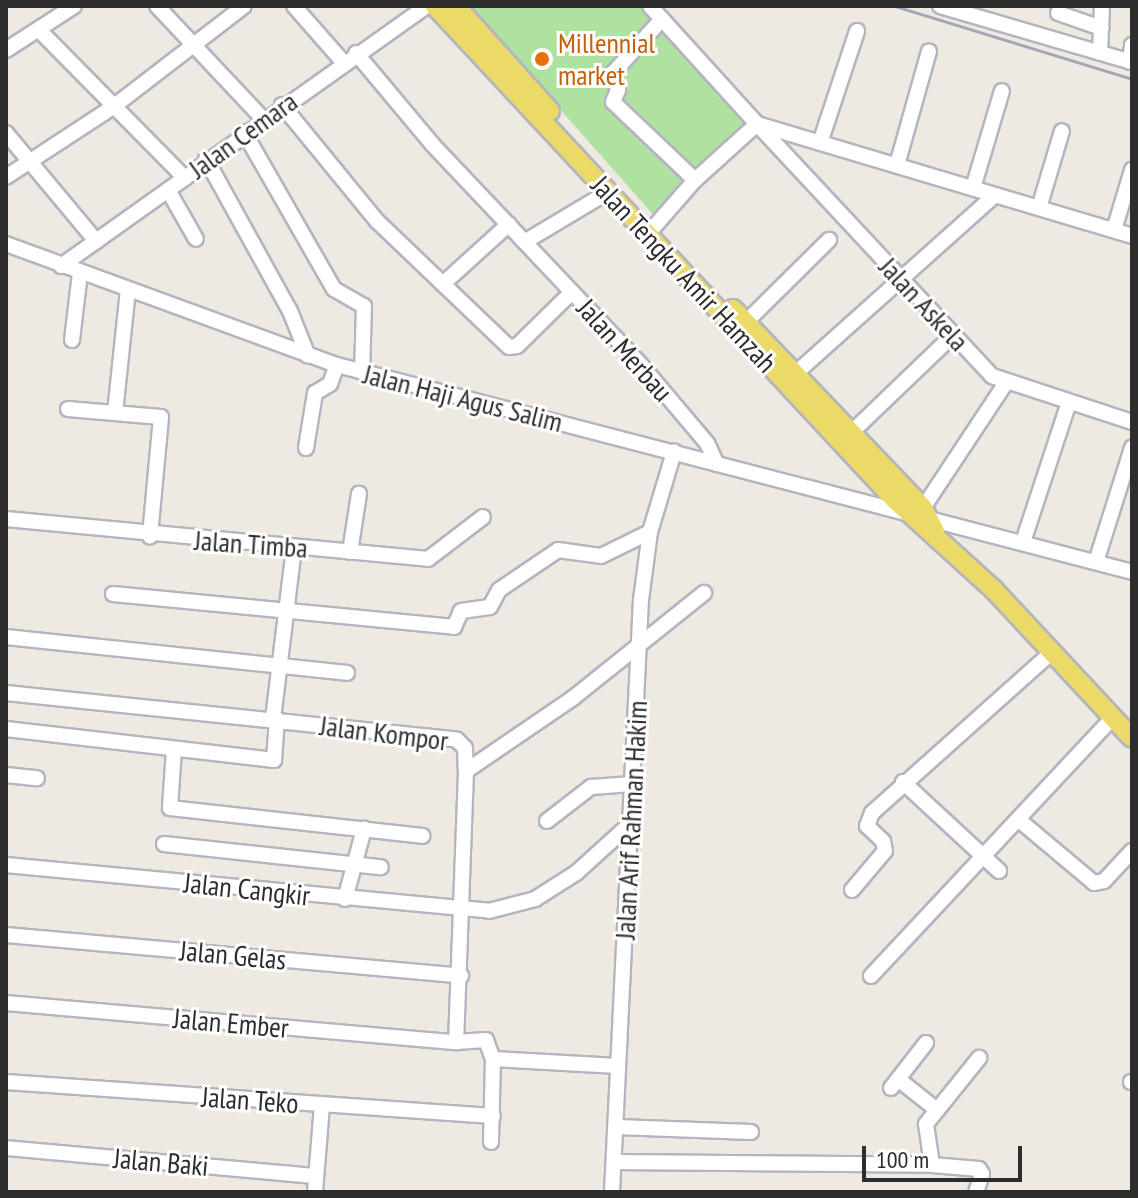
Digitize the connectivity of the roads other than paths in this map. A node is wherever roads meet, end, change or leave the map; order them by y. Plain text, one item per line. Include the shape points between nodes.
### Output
1 (74, 6) edge
2 (157, 6) edge
3 (244, 6) edge
4 (294, 6) edge
5 (427, 6) edge
6 (435, 6) edge
7 (456, 6) edge
8 (650, 6) edge
9 (1102, 6) edge
10 (948, 7) edge
11 (1058, 13) dead end
12 (662, 19) junction
13 (1101, 28) junction
14 (39, 30) junction
15 (857, 31) dead end
16 (10, 43) edge
17 (191, 43) junction
18 (1132, 45) edge
19 (929, 51) dead end
20 (356, 53) junction
21 (1100, 53) junction
22 (343, 62) junction
23 (1131, 62) edge
24 (1002, 91) dead end
25 (282, 105) junction
26 (113, 107) junction
27 (263, 119) junction
28 (757, 124) junction
29 (1062, 131) dead end
30 (244, 132) junction
31 (6, 133) edge
32 (820, 143) junction
33 (28, 159) junction
34 (206, 159) junction
35 (897, 165) junction
36 (1132, 170) edge
37 (6, 177) edge
38 (185, 178) junction
39 (695, 180) junction
40 (973, 188) junction
41 (168, 190) junction
42 (608, 192) junction
43 (995, 195) junction
44 (1039, 208) junction
45 (509, 224) junction
46 (1114, 230) junction
47 (651, 231) junction
48 (1132, 236) edge
49 (196, 239) dead end
50 (829, 240) dead end
51 (96, 241) junction
52 (526, 241) junction
53 (6, 244) edge
54 (61, 266) junction
55 (80, 273) junction
56 (902, 280) junction
57 (445, 282) junction
58 (128, 290) junction
59 (572, 292) junction
60 (746, 322) junction
61 (951, 337) junction
62 (72, 340) dead end
63 (308, 356) junction
64 (337, 365) junction
65 (362, 372) junction
66 (796, 373) junction
67 (1005, 384) junction
68 (1068, 405) junction
69 (68, 409) dead end
70 (115, 413) junction
71 (1132, 422) edge
72 (852, 432) junction
73 (306, 448) dead end
74 (1132, 448) edge
75 (674, 452) junction
76 (717, 464) junction
77 (359, 494) dead end
78 (483, 517) dead end
79 (6, 519) edge
80 (927, 522) junction
81 (650, 532) junction
82 (150, 536) junction
83 (1023, 542) junction
84 (294, 547) junction
85 (350, 552) junction
86 (1096, 562) junction
87 (1132, 572) edge
88 (704, 593) dead end
89 (113, 594) dead end
90 (286, 613) junction
91 (6, 637) edge
92 (639, 642) junction
93 (1052, 652) junction
94 (278, 665) junction
95 (347, 673) dead end
96 (6, 693) edge
97 (1113, 717) junction
98 (275, 719) junction
99 (6, 729) edge
100 (1132, 738) edge
101 (174, 749) junction
102 (466, 771) junction
103 (6, 775) edge
104 (37, 778) dead end
105 (903, 782) junction
106 (632, 784) junction
107 (1019, 820) junction
108 (547, 821) dead end
109 (630, 824) junction
110 (364, 829) junction
111 (422, 836) dead end
112 (164, 844) dead end
113 (1132, 851) edge
114 (982, 857) junction
115 (354, 864) junction
116 (6, 865) edge
117 (381, 867) dead end
118 (999, 871) dead end
119 (852, 890) dead end
120 (345, 899) junction
121 (458, 908) junction
122 (6, 935) edge
123 (461, 976) junction
124 (871, 976) dead end
125 (6, 1003) edge
126 (456, 1042) junction
127 (926, 1043) dead end
128 (979, 1058) dead end
129 (493, 1059) junction
130 (618, 1066) junction
131 (6, 1082) edge
132 (322, 1105) junction
133 (937, 1110) junction
134 (493, 1116) junction
135 (617, 1127) junction
136 (751, 1132) dead end
137 (491, 1142) dead end
138 (6, 1148) edge
139 (614, 1162) junction
140 (932, 1165) junction
141 (316, 1176) junction
142 (315, 1192) edge
143 (612, 1192) edge
144 (976, 1192) edge

1 - 14 street
2 - 17 street
3 - 17 street
4 - 22 street
5 - 20 street, Jalan Cemara
6 - 42 main road, Jalan Tengku Amir Hamzah
7 - 47 main road, Jalan Tengku Amir Hamzah
8 - 12 street, Jalan Askela
9 - 13 street
10 - 21 street
11 - 13 street
12 - 28 street, Jalan Askela
12 - 39 street via 613,73 618,90 613,102
13 - 21 street
14 - 16 street
14 - 26 street
15 - 32 street
17 - 26 street
17 - 27 street
18 - 23 street
19 - 35 street
20 - 22 street, Jalan Cemara
20 - 45 street, Jalan Merbau via 432,144
21 - 23 street
22 - 25 street, Jalan Cemara
24 - 40 street
25 - 27 street, Jalan Cemara
25 - 57 street via 377,221
26 - 33 street
26 - 38 street
27 - 30 street, Jalan Cemara
28 - 32 street
28 - 39 street
28 - 56 street, Jalan Askela
29 - 44 street
30 - 34 street, Jalan Cemara
30 - 65 street via 334,289 364,306
31 - 33 street
32 - 35 street
33 - 37 street
33 - 51 street
34 - 38 street, Jalan Cemara
34 - 63 street via 290,311
35 - 40 street
36 - 46 street
38 - 41 street, Jalan Cemara
39 - 47 street
40 - 43 street
41 - 49 street
41 - 51 street, Jalan Cemara
42 - 47 main road, Jalan Tengku Amir Hamzah
42 - 52 street
43 - 44 street
43 - 56 street
44 - 46 street
45 - 52 street, Jalan Merbau
45 - 57 street
46 - 48 street
47 - 60 main road, Jalan Tengku Amir Hamzah
47 - 80 main road, Jalan Tengku Amir Hamzah
50 - 60 street
51 - 54 street, Jalan Cemara
52 - 59 street, Jalan Merbau
53 - 54 street, Jalan Haji Agus Salim
54 - 55 street, Jalan Haji Agus Salim
55 - 58 street, Jalan Haji Agus Salim
55 - 62 street
56 - 61 street, Jalan Askela
56 - 66 street
57 - 59 street via 514,348
58 - 63 street, Jalan Haji Agus Salim
58 - 70 street
59 - 76 street, Jalan Merbau via 707,443
60 - 66 main road, Jalan Tengku Amir Hamzah
61 - 67 street, Jalan Askela
61 - 72 street
63 - 64 street, Jalan Haji Agus Salim
64 - 65 street, Jalan Haji Agus Salim
64 - 73 street via 330,384 315,393
65 - 75 street, Jalan Haji Agus Salim
66 - 72 main road, Jalan Tengku Amir Hamzah
67 - 68 street, Jalan Askela
67 - 80 street
68 - 71 street, Jalan Askela
68 - 83 street
69 - 70 street
70 - 82 street via 161,417
72 - 80 main road, Jalan Tengku Amir Hamzah
74 - 86 street
75 - 76 street, Jalan Haji Agus Salim
75 - 81 street, Jalan Arif Rahman Hakim
76 - 80 street, Jalan Haji Agus Salim
77 - 85 street
78 - 85 street, Jalan Timba via 431,559
79 - 82 street, Jalan Timba
80 - 83 street, Jalan Haji Agus Salim
80 - 93 main road, Jalan Tengku Amir Hamzah
81 - 90 street via 601,556 558,550 499,590 490,607 461,611 454,627
81 - 92 street, Jalan Arif Rahman Hakim
82 - 84 street, Jalan Timba
83 - 86 street, Jalan Haji Agus Salim
84 - 85 street, Jalan Timba
84 - 90 street
86 - 87 street, Jalan Haji Agus Salim
88 - 92 street
89 - 90 street
90 - 94 street
91 - 94 street
92 - 102 street via 573,698
92 - 106 street, Jalan Arif Rahman Hakim
93 - 97 main road, Jalan Tengku Amir Hamzah
93 - 105 street
94 - 95 street
94 - 98 street
96 - 98 street, Jalan Kompor
97 - 100 main road, Jalan Tengku Amir Hamzah
97 - 107 street
98 - 101 street via 274,760
98 - 102 street, Jalan Kompor via 457,740 465,748
99 - 101 street
101 - 110 street via 170,808
102 - 121 street, Jalan Kompor
103 - 104 street
105 - 114 street
105 - 119 street via 867,820 885,851
106 - 108 street via 591,787
106 - 109 street, Jalan Arif Rahman Hakim
107 - 113 street via 1094,883 1104,881
107 - 114 street
109 - 121 street, Jalan Cangkir via 576,873 535,899 489,911
109 - 130 street, Jalan Arif Rahman Hakim
110 - 111 street
110 - 115 street
112 - 115 street
114 - 118 street
114 - 124 street
115 - 117 street
115 - 120 street
116 - 120 street, Jalan Cangkir
120 - 121 street, Jalan Cangkir
121 - 123 street, Jalan Kompor
122 - 123 street, Jalan Gelas
123 - 126 street, Jalan Kompor
125 - 126 street, Jalan Ember
126 - 129 street, Jalan Ember via 486,1040
127 - 133 street via 895,1084
128 - 133 street
129 - 130 street
129 - 134 street
130 - 135 street, Jalan Arif Rahman Hakim
131 - 132 street, Jalan Teko
132 - 134 street, Jalan Teko
132 - 141 street
133 - 140 street via 924,1129 931,1139
134 - 137 street
135 - 136 street
135 - 139 street, Jalan Arif Rahman Hakim
138 - 141 street, Jalan Baki
139 - 140 street
139 - 143 street, Jalan Arif Rahman Hakim
140 - 144 street via 979,1169
141 - 142 street

